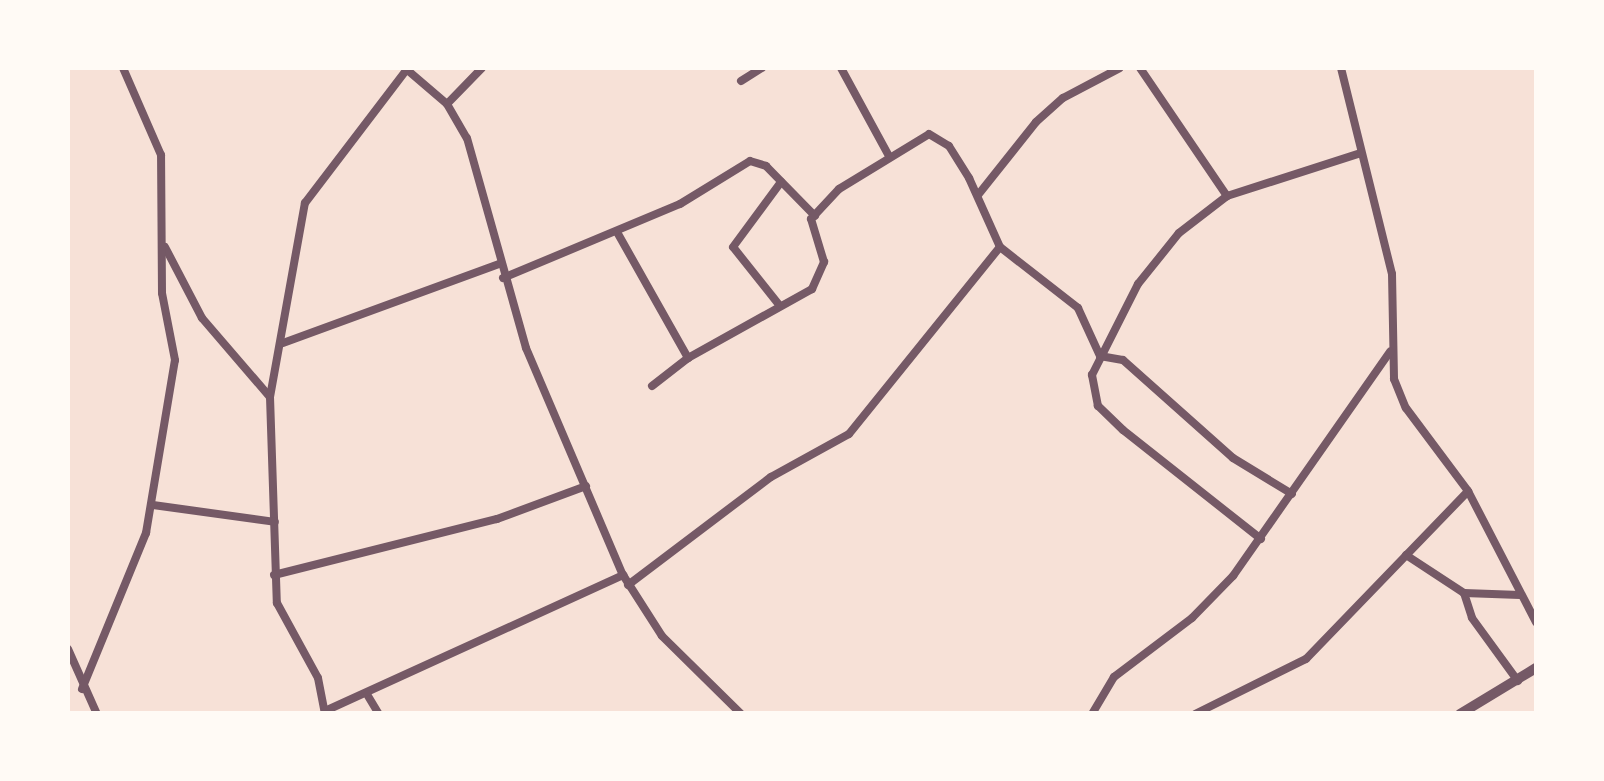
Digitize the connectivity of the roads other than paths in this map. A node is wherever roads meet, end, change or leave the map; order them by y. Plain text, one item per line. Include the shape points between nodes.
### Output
1 (123, 68) edge
2 (406, 68) edge
3 (482, 68) edge
4 (762, 68) edge
5 (841, 68) edge
6 (1120, 68) edge
7 (1140, 68) edge
8 (1342, 68) edge
9 (740, 80) dead end
10 (447, 104) junction
11 (1361, 154) junction
12 (889, 156) junction
13 (781, 182) junction
14 (978, 195) junction
15 (1227, 196) junction
16 (815, 216) junction
17 (617, 232) junction
18 (163, 243) junction
19 (1000, 247) junction
20 (499, 264) junction
21 (503, 278) junction
22 (780, 306) junction
23 (282, 343) junction
24 (1390, 352) junction
25 (1100, 356) junction
26 (688, 358) junction
27 (652, 386) dead end
28 (270, 398) junction
29 (586, 486) junction
30 (1468, 491) junction
31 (1292, 494) junction
32 (154, 505) junction
33 (275, 522) junction
34 (1261, 539) junction
35 (1406, 555) junction
36 (623, 574) junction
37 (274, 575) junction
38 (628, 585) junction
39 (1464, 594) junction
40 (1520, 595) junction
41 (1536, 622) edge
42 (68, 650) edge
43 (1536, 668) edge
44 (1518, 680) junction
45 (82, 689) junction
46 (368, 696) junction
47 (325, 712) edge
48 (97, 714) edge
49 (378, 714) edge
50 (741, 714) edge
51 (1092, 714) edge
52 (1195, 714) edge
53 (1460, 714) edge

1 - 18 street via 160,156
2 - 10 street
2 - 23 street via 305,204
3 - 10 street
4 - 9 street
5 - 12 street
6 - 14 street via 1063,98 1036,122
7 - 15 street
8 - 11 street
10 - 20 street via 468,138
11 - 15 street
11 - 24 street via 1392,274
12 - 14 street via 929,134 939,137
12 - 16 street via 839,189
13 - 16 street
13 - 17 street via 766,166 750,162
13 - 22 street via 733,247
14 - 19 street
15 - 25 street via 1156,255
16 - 22 street via 822,271 812,289
17 - 21 street
17 - 26 street
18 - 28 street via 202,318
18 - 32 street via 162,293 175,360 158,438
19 - 25 street via 1078,308
19 - 38 street via 849,434 770,477
20 - 21 street
20 - 23 street
21 - 29 street
22 - 26 street
23 - 28 street
24 - 30 street via 1406,408
24 - 31 street
25 - 31 street via 1122,360 1234,458
25 - 34 street via 1091,390 1098,406
26 - 27 street
28 - 33 street
29 - 36 street
29 - 37 street via 479,524
30 - 35 street
30 - 40 street
31 - 34 street
32 - 33 street
32 - 45 street
33 - 37 street
34 - 51 street via 1192,618 1114,677
35 - 39 street
35 - 52 street via 1306,659
36 - 38 street
36 - 46 street
37 - 47 street via 277,603 318,678
38 - 50 street via 662,636
39 - 40 street
39 - 44 street via 1472,618
40 - 41 street
42 - 45 street
43 - 44 street
44 - 53 street
45 - 48 street
46 - 47 street
46 - 49 street

